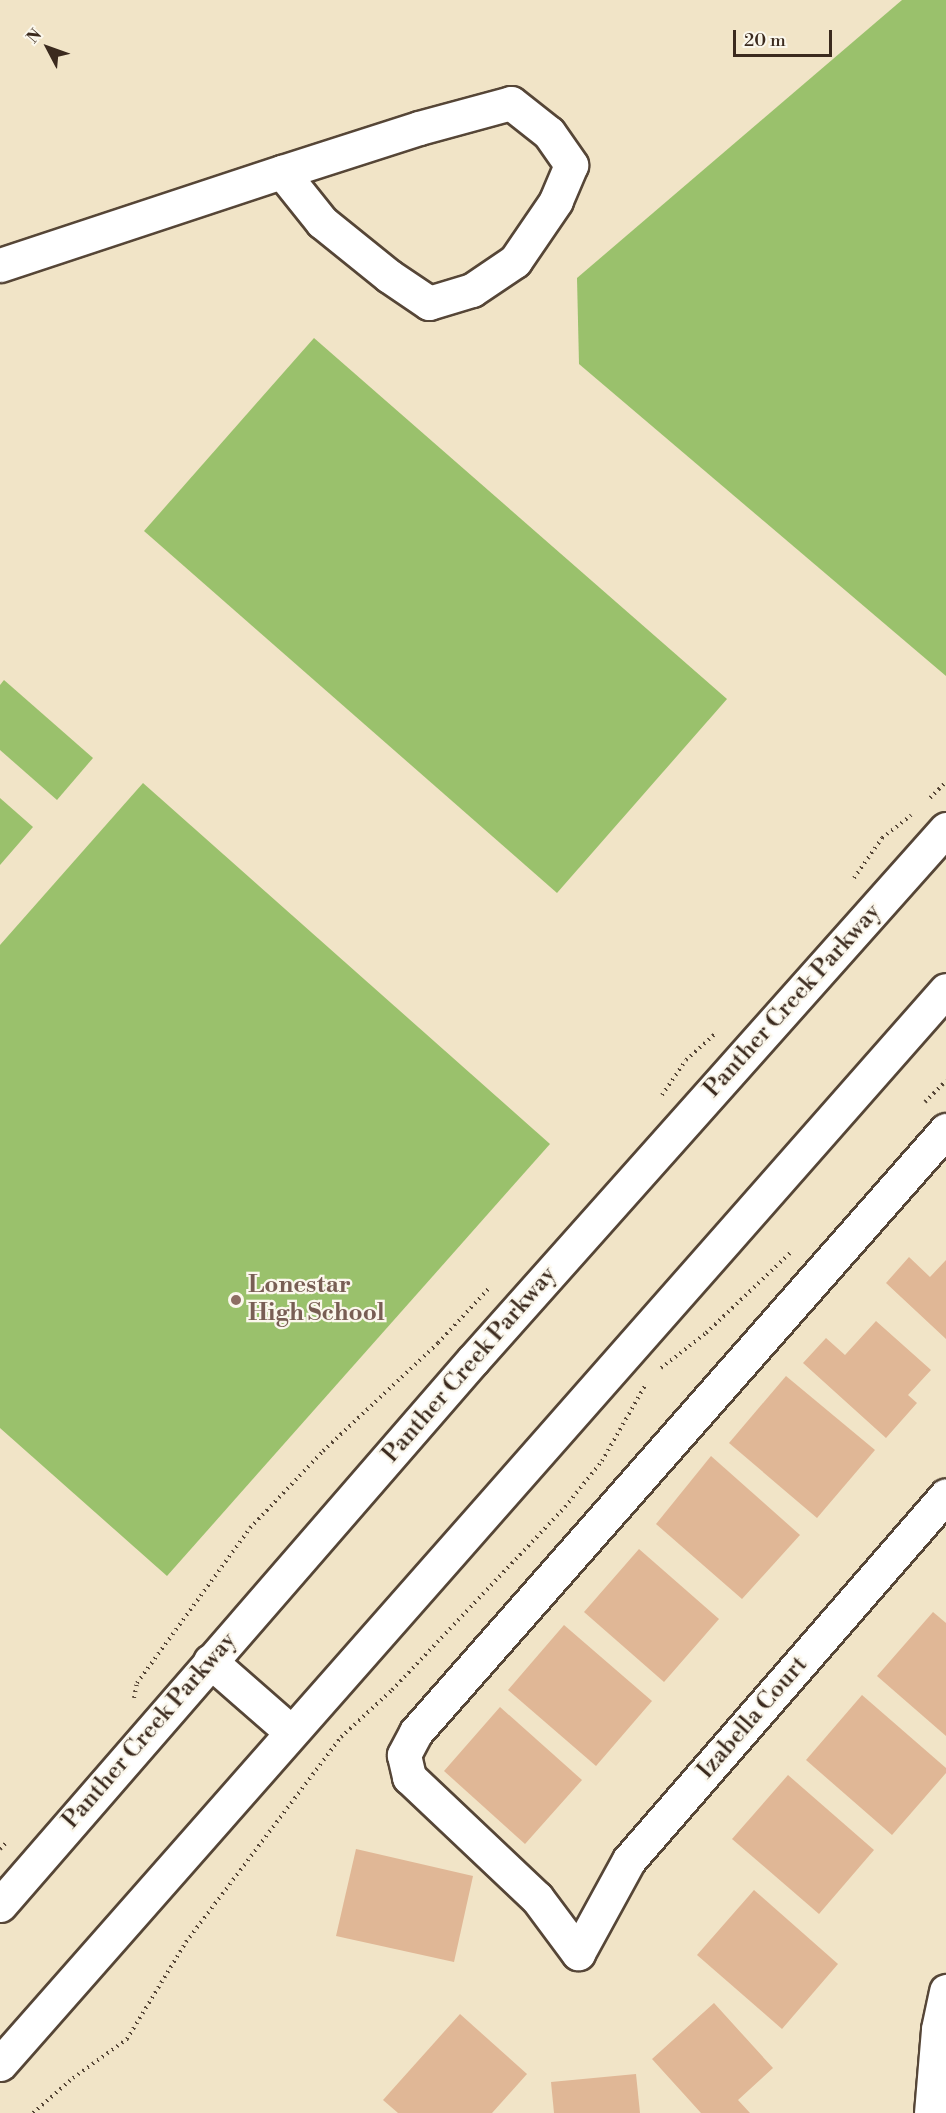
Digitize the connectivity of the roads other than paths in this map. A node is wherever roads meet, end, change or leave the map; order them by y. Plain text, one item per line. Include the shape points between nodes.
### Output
1 (282, 172) junction
2 (0, 265) edge
3 (946, 829) edge
4 (946, 990) edge
5 (946, 1130) edge
6 (946, 1495) edge
7 (210, 1660) junction
8 (291, 1732) junction
9 (0, 1905) edge
10 (946, 1991) edge
11 (0, 2064) edge
12 (931, 2113) edge

1 - 1 main road via 511,103 549,133 572,165 556,201 515,261 472,290 429,303 322,222
1 - 2 main road
3 - 7 main road, Panther Creek Parkway
4 - 8 main road
5 - 6 main road, Izabella Court via 423,1723 404,1755 409,1777 537,1898 579,1953 629,1860
7 - 8 main road
7 - 9 main road, Panther Creek Parkway
8 - 11 main road
10 - 12 main road via 938,2029

